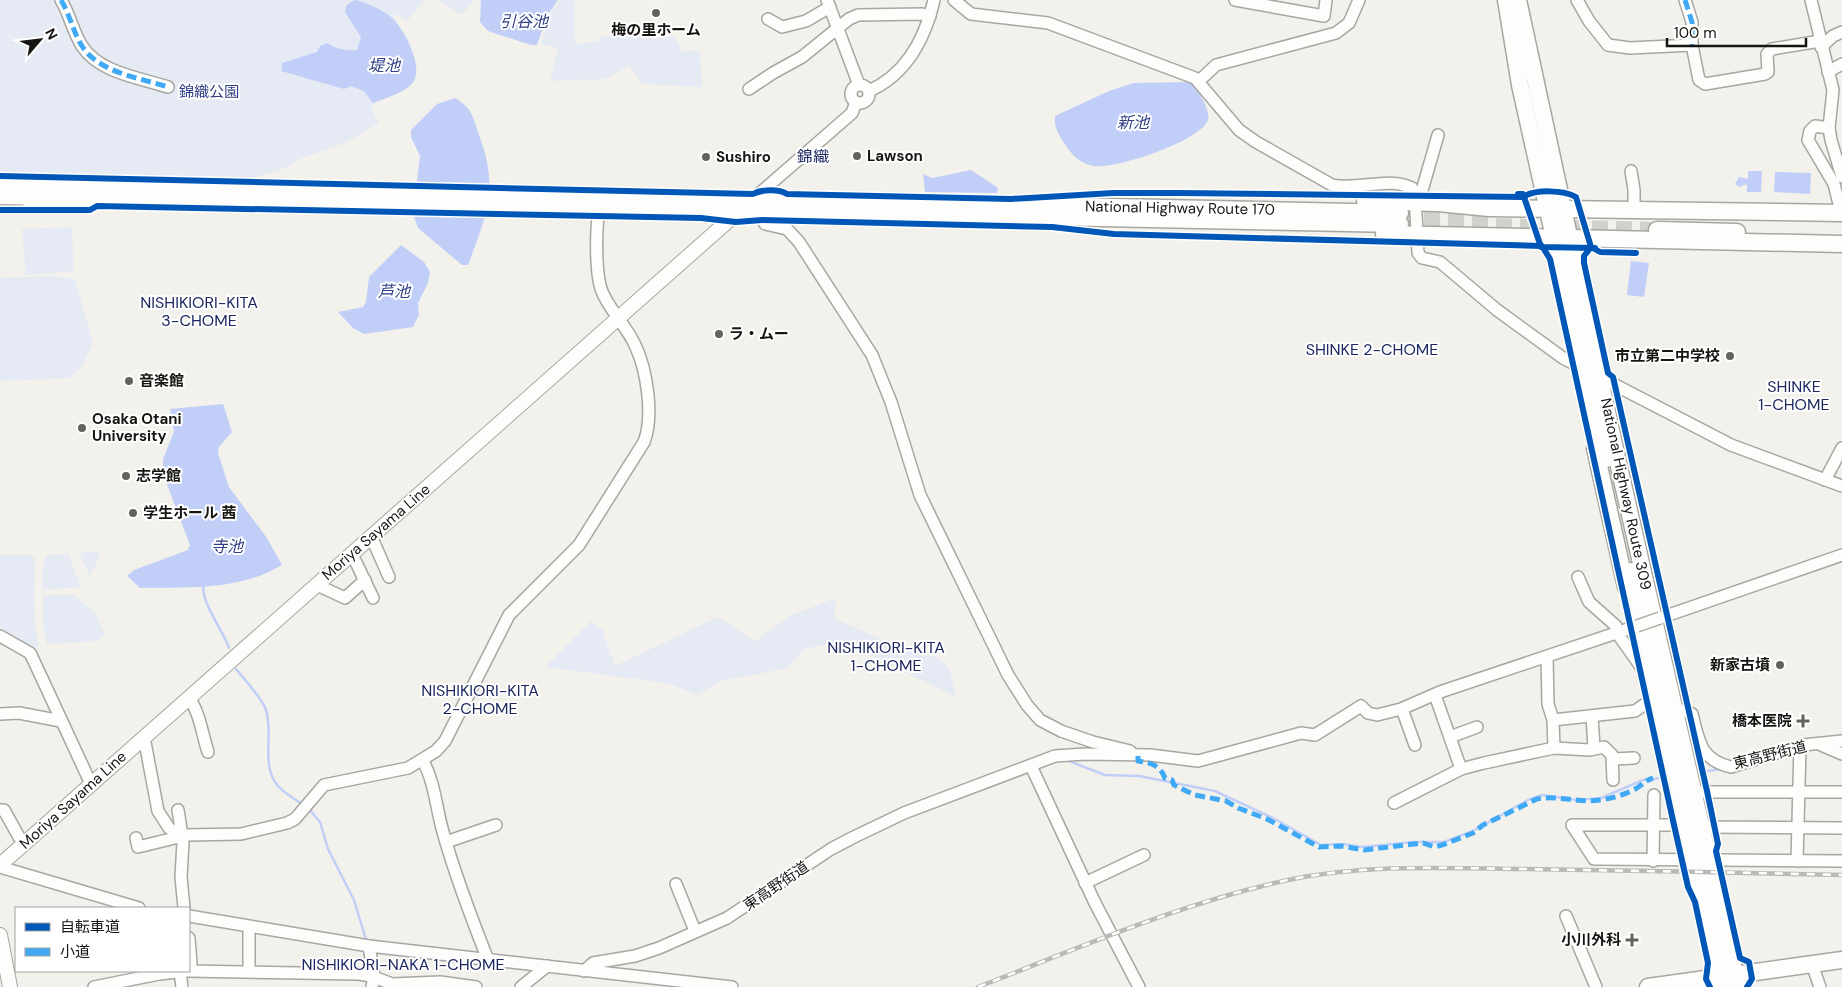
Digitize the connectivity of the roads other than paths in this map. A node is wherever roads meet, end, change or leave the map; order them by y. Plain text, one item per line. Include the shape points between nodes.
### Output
1 (61, 0) edge
2 (934, 0) edge
3 (954, 0) edge
4 (1235, 0) edge
5 (1326, 0) edge
6 (1359, 0) edge
7 (1506, 0) edge
8 (1518, 0) edge
9 (1577, 0) edge
10 (1685, 0) edge
11 (1811, 0) edge
12 (828, 4) edge
13 (930, 16) junction
14 (768, 19) dead end
15 (838, 28) junction
16 (1842, 32) edge
17 (1820, 44) junction
18 (1692, 45) junction
19 (1842, 64) edge
20 (1828, 72) junction
21 (1199, 81) junction
22 (168, 87) dead end
23 (864, 88) junction
24 (749, 89) dead end
25 (1836, 113) edge
26 (1829, 128) junction
27 (1438, 135) dead end
28 (1631, 171) dead end
29 (1842, 177) edge
30 (0, 184) edge
31 (0, 196) edge
32 (87, 196) junction
33 (1415, 198) junction
34 (494, 200) junction
35 (0, 204) edge
36 (756, 206) junction
37 (1058, 206) junction
38 (599, 208) junction
39 (1555, 208) junction
40 (1840, 208) edge
41 (1634, 209) junction
42 (738, 212) junction
43 (1083, 218) junction
44 (1842, 221) edge
45 (1842, 234) edge
46 (1418, 235) junction
47 (1562, 239) junction
48 (1842, 244) edge
49 (1842, 251) edge
50 (618, 318) junction
51 (1585, 369) junction
52 (1601, 378) junction
53 (1594, 406) junction
54 (1842, 448) edge
55 (1824, 480) junction
56 (1842, 486) edge
57 (371, 536) junction
58 (352, 554) junction
59 (1842, 554) edge
60 (389, 576) dead end
61 (1578, 577) dead end
62 (364, 580) junction
63 (317, 585) junction
64 (373, 598) dead end
65 (1664, 616) junction
66 (1636, 626) junction
67 (1617, 633) junction
68 (0, 636) edge
69 (1547, 657) junction
70 (1644, 671) junction
71 (1434, 695) junction
72 (189, 698) junction
73 (1650, 700) junction
74 (1402, 709) junction
75 (1684, 710) junction
76 (0, 714) edge
77 (1592, 716) junction
78 (1552, 720) junction
79 (60, 721) junction
80 (1477, 727) dead end
81 (144, 737) junction
82 (1450, 737) junction
83 (1842, 741) edge
84 (1820, 744) junction
85 (1415, 745) dead end
86 (1800, 746) junction
87 (1554, 748) junction
88 (1594, 748) junction
89 (208, 752) dead end
90 (1842, 754) edge
91 (1143, 756) junction
92 (1634, 758) dead end
93 (1612, 759) junction
94 (423, 761) junction
95 (1031, 766) junction
96 (1461, 769) junction
97 (1613, 780) dead end
98 (91, 784) junction
99 (1702, 792) junction
100 (1799, 792) junction
101 (1842, 792) edge
102 (1654, 795) dead end
103 (1394, 803) dead end
104 (0, 810) edge
105 (178, 810) dead end
106 (496, 825) dead end
107 (1677, 825) junction
108 (1654, 826) junction
109 (1702, 827) junction
110 (1798, 828) junction
111 (1842, 828) edge
112 (18, 837) dead end
113 (182, 837) junction
114 (446, 842) junction
115 (138, 847) dead end
116 (1144, 855) dead end
117 (1653, 860) junction
118 (1696, 860) junction
119 (1797, 861) junction
120 (1842, 861) edge
121 (0, 866) edge
122 (1085, 883) junction
123 (676, 884) dead end
124 (135, 907) edge
125 (184, 907) edge
126 (190, 916) edge
127 (1566, 916) dead end
128 (249, 928) junction
129 (694, 931) junction
130 (0, 935) edge
131 (369, 946) junction
132 (190, 947) edge
133 (488, 960) junction
134 (1842, 960) edge
135 (1812, 964) junction
136 (190, 965) edge
137 (547, 966) junction
138 (190, 970) edge
139 (249, 971) junction
140 (584, 971) junction
141 (174, 972) edge
142 (185, 972) edge
143 (1729, 981) edge
144 (373, 982) edge
145 (10, 987) edge
146 (94, 987) edge
147 (182, 987) edge
148 (476, 987) edge
149 (521, 987) edge
150 (732, 987) edge
151 (1138, 987) edge
152 (1596, 987) edge
153 (1648, 987) edge
154 (1820, 987) edge

1 - 22 street via 82,46 94,59 121,73
2 - 13 street
3 - 21 street via 972,14 1031,20 1077,32
4 - 5 street via 1324,16
6 - 21 street via 1349,23 1336,33 1216,65
7 - 39 highway, National Highway Route 309 via 1520,85
8 - 39 highway, National Highway Route 309
9 - 18 street via 1608,45 1630,48
10 - 18 street via 1692,22
11 - 17 street
12 - 14 street via 806,21 782,27
12 - 15 street
13 - 15 street via 864,14 849,19
13 - 23 street via 917,50 882,85
15 - 23 street
15 - 24 street via 802,58
16 - 17 street
17 - 18 street via 1772,49 1767,54 1768,72 1765,74 1706,84 1699,80
17 - 20 street
19 - 20 street
20 - 25 street
21 - 33 street via 1239,130 1317,178 1346,188 1407,185 1412,188
23 - 36 street via 869,97 865,102 856,102 852,113
25 - 26 street
26 - 29 street
26 - 40 street via 1815,126 1808,140 1834,184
27 - 33 street via 1421,194
28 - 41 street
30 - 32 highway, National Highway Route 170
31 - 32 highway, National Highway Route 170
32 - 34 highway, National Highway Route 170
32 - 35 street
33 - 37 highway via 1145,198
33 - 39 highway via 1489,208
33 - 46 street
34 - 36 highway, National Highway Route 170
34 - 38 highway, National Highway Route 170
36 - 37 highway, National Highway Route 170
36 - 42 highway, National Highway Route 170
36 - 43 highway, National Highway Route 170
36 - 91 street via 765,224 787,230 799,242 864,341 891,402 920,495 1008,675 1033,714 1076,738
37 - 43 highway, National Highway Route 170 via 1400,219
38 - 42 highway, National Highway Route 170
38 - 50 street via 598,274 601,289
39 - 41 highway
39 - 47 highway, National Highway Route 309
40 - 41 highway
42 - 50 main road, Moriya Sayama Line
43 - 46 highway via 1108,227 1142,229
44 - 45 highway via 1657,224
46 - 47 highway
46 - 51 street via 1418,253 1422,258 1440,262 1497,310 1563,358
47 - 48 highway
47 - 51 highway, National Highway Route 309
47 - 52 highway, National Highway Route 309
48 - 49 street
50 - 57 main road, Moriya Sayama Line
50 - 94 street via 635,345 641,363 649,408 644,442 579,545 509,615 445,741
51 - 52 street
51 - 53 highway, National Highway Route 309
52 - 55 street via 1731,445
52 - 65 highway via 1614,405
52 - 109 highway, National Highway Route 309
53 - 66 highway via 1589,418
53 - 118 highway, National Highway Route 309
54 - 55 street
55 - 56 street
57 - 58 main road, Moriya Sayama Line
57 - 60 street
58 - 62 street
58 - 63 main road, Moriya Sayama Line
59 - 65 street
61 - 67 street via 1589,602 1616,626
62 - 63 street via 344,598
62 - 64 street
63 - 72 main road, Moriya Sayama Line
65 - 66 street, bridge
65 - 75 highway
66 - 67 street
66 - 70 highway
67 - 69 street
67 - 70 street
68 - 79 street via 30,653
69 - 71 street
69 - 78 street via 1548,704
70 - 73 highway
71 - 74 street
71 - 82 street
72 - 81 main road, Moriya Sayama Line
72 - 89 street via 196,708
73 - 77 street via 1635,711
73 - 107 highway
74 - 85 street
74 - 91 street via 1377,715 1361,706 1315,734 1301,733 1198,761
75 - 86 street, 東高野街道 via 1692,714 1699,740 1709,758 1727,766
75 - 99 highway
76 - 79 street via 19,713
77 - 78 street
77 - 88 street
78 - 87 street
79 - 98 street
80 - 82 street
81 - 98 main road, Moriya Sayama Line
81 - 113 street via 158,811 169,828
82 - 96 street
83 - 84 street
84 - 86 street, 東高野街道
84 - 90 street, 東高野街道
86 - 100 street
87 - 88 street
87 - 96 street
88 - 93 street via 1604,747
91 - 95 street, 東高野街道 via 1055,756
92 - 93 street
93 - 97 street
94 - 113 street via 397,772 324,785 295,819 287,823 241,834
94 - 114 street via 437,799
95 - 122 street
95 - 129 street, 東高野街道 via 904,814 854,837 748,906
96 - 103 street
98 - 121 main road, Moriya Sayama Line
99 - 100 street
99 - 109 highway
100 - 101 street
100 - 110 street
102 - 108 street
104 - 112 street via 4,810
105 - 113 street
106 - 114 street
107 - 108 street
107 - 118 highway
108 - 117 street
108 - 117 street via 1572,825 1594,859
109 - 110 street
109 - 118 highway, National Highway Route 309
110 - 111 street
110 - 119 street
113 - 115 street
113 - 125 street
114 - 133 street
116 - 122 street
117 - 118 street
118 - 119 street
118 - 143 highway, National Highway Route 309
118 - 143 highway, National Highway Route 309 via 1703,901
119 - 120 street
121 - 124 street
122 - 151 street
123 - 129 street
126 - 128 street
127 - 152 street
128 - 131 street
128 - 139 street
129 - 140 street, 東高野街道 via 635,956 593,963
130 - 145 main road
131 - 133 street
131 - 144 street
132 - 136 street
133 - 137 street
134 - 135 highway
135 - 143 highway
135 - 154 street
137 - 140 street
137 - 149 street
138 - 139 street
139 - 144 street via 359,974
140 - 150 street
141 - 146 street
142 - 147 street
143 - 153 highway
144 - 148 street via 440,982

